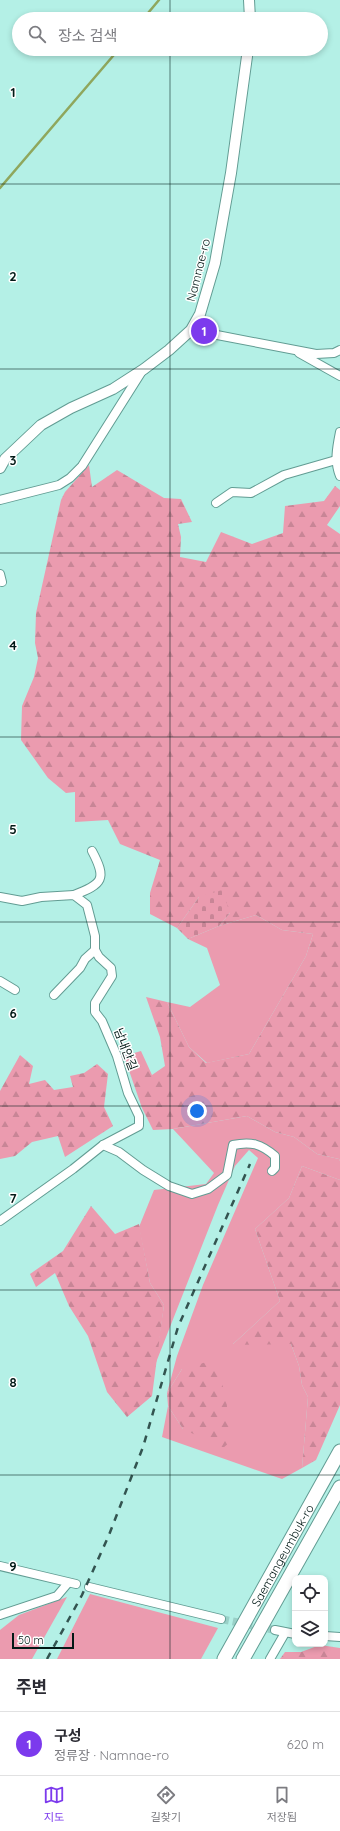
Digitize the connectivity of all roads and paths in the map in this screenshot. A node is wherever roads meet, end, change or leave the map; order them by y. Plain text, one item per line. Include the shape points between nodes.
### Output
1 (249, 0) edge
2 (250, 12) edge
3 (247, 56) edge
4 (190, 330) junction
5 (290, 348) junction
6 (340, 350) edge
7 (144, 369) junction
8 (340, 376) edge
9 (340, 432) edge
10 (336, 460) junction
11 (0, 468) edge
12 (340, 476) edge
13 (0, 500) edge
14 (216, 503) dead end
15 (92, 851) dead end
16 (74, 895) junction
17 (0, 896) edge
18 (95, 950) junction
19 (0, 981) edge
20 (15, 990) dead end
21 (54, 995) dead end
22 (103, 1145) junction
23 (272, 1171) dead end
24 (0, 1221) edge
25 (340, 1451) edge
26 (340, 1487) edge
27 (0, 1566) edge
28 (89, 1587) dead end
29 (0, 1615) edge
30 (221, 1619) tunnel mouth
31 (241, 1627) junction
32 (275, 1630) tunnel mouth
33 (285, 1633) junction
34 (292, 1634) edge
35 (328, 1636) edge
36 (340, 1637) edge
37 (221, 1659) edge
38 (224, 1659) edge
39 (243, 1659) edge
40 (270, 1659) edge

1 - 2 street
3 - 4 street, Namnae-ro via 231,173 215,263 200,314
4 - 5 street
4 - 7 street, Namnae-ro
5 - 6 street via 316,354
5 - 8 street
7 - 11 street, Namnae-ro via 113,389 41,425 4,458
7 - 13 street via 82,466 70,478 59,485
9 - 10 street
10 - 12 street
10 - 14 street via 284,475 251,493 232,492
15 - 16 street via 99,865 99,882 94,888
16 - 17 street via 22,901
16 - 18 street via 87,905 95,936
18 - 21 street
18 - 22 street, 남내안길 via 111,968 112,976 95,1003 96,1012 117,1056 128,1092 139,1116 139,1126
19 - 20 street
22 - 23 street via 119,1152 169,1186 192,1194 208,1189 227,1175 233,1145 245,1142 265,1147 275,1156 275,1168
22 - 24 street, 남내안길
25 - 31 highway, Saemangeumbuk-ro
26 - 39 highway, Saemangeumbuk-ro
27 - 29 street via 72,1583 57,1596
28 - 30 street
31 - 37 highway
31 - 38 highway, Saemangeumbuk-ro
32 - 33 street
33 - 34 street
33 - 40 street
35 - 36 street

